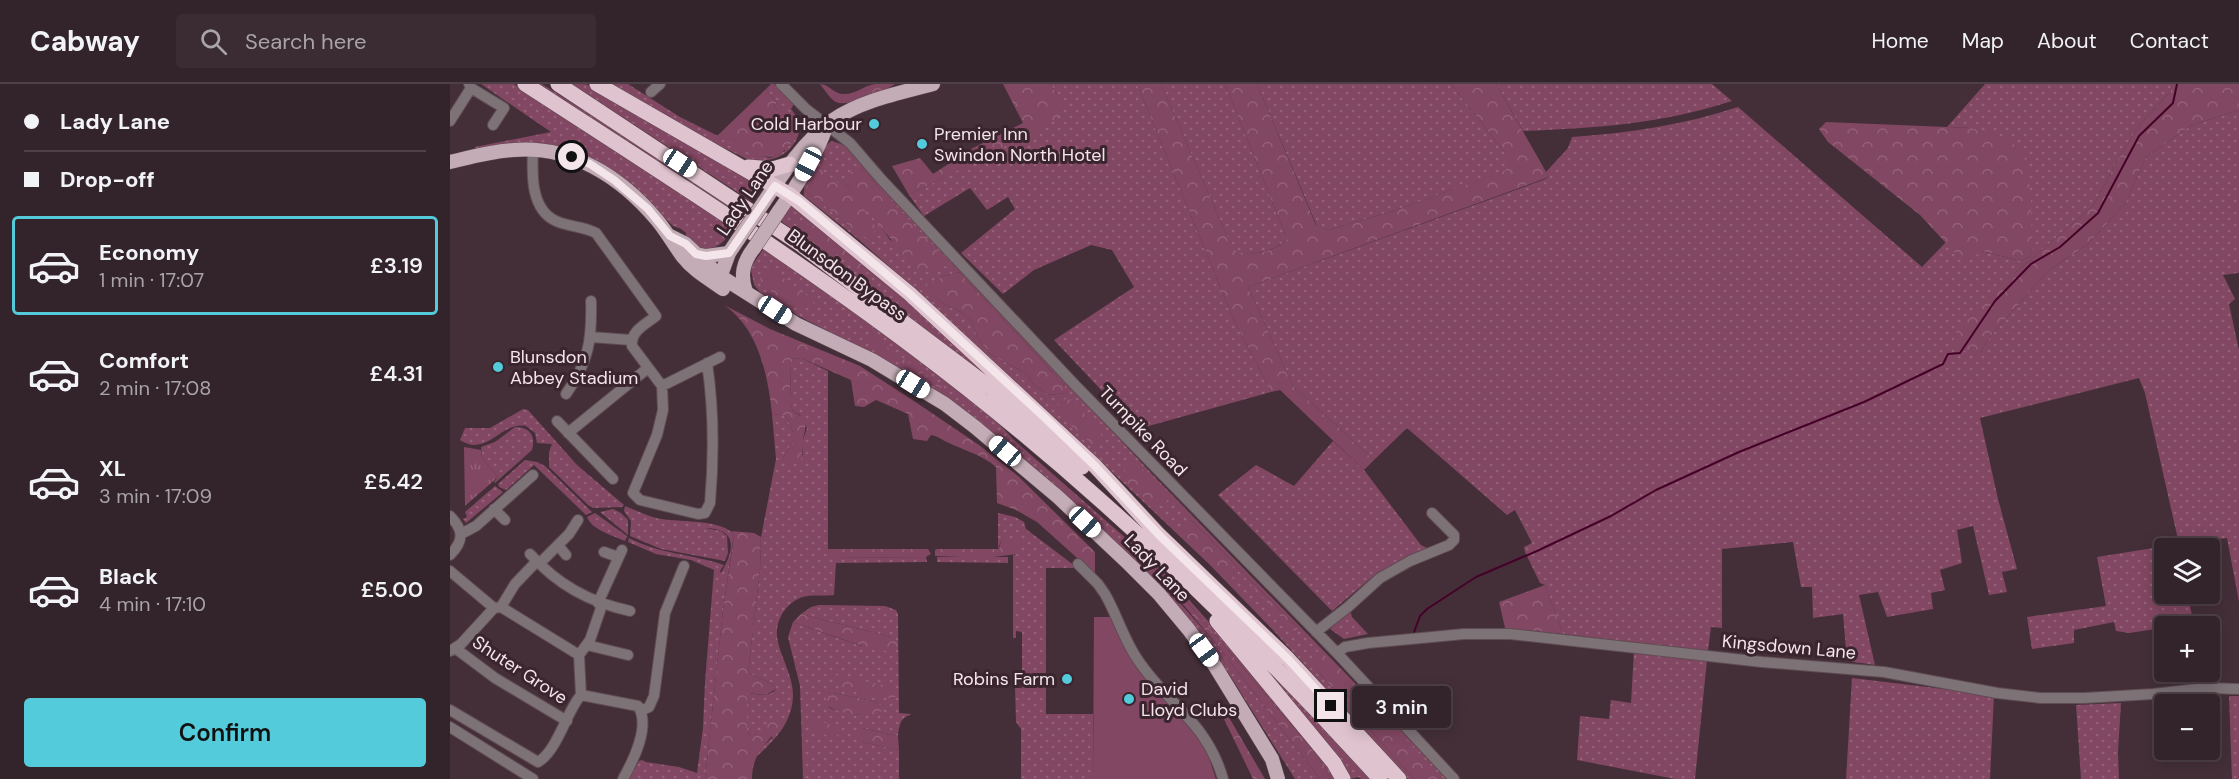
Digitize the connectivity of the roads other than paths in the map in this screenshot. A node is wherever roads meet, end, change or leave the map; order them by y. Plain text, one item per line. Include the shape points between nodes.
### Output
1 (525, 84) edge
2 (558, 84) edge
3 (597, 84) edge
4 (660, 84) edge
5 (933, 84) edge
6 (470, 86) edge
7 (784, 86) edge
8 (651, 92) dead end
9 (450, 121) edge
10 (826, 125) junction
11 (493, 126) dead end
12 (533, 149) junction
13 (450, 160) edge
14 (790, 164) junction
15 (742, 167) junction
16 (775, 186) junction
17 (790, 195) junction
18 (670, 236) junction
19 (751, 252) junction
20 (729, 253) junction
21 (696, 254) junction
22 (721, 280) junction
23 (746, 292) junction
24 (591, 301) dead end
25 (796, 324) junction
26 (591, 337) junction
27 (631, 340) junction
28 (720, 357) dead end
29 (707, 363) junction
30 (648, 368) junction
31 (662, 386) junction
32 (566, 394) dead end
33 (556, 421) dead end
34 (568, 433) junction
35 (533, 475) dead end
36 (613, 479) dead end
37 (494, 509) junction
38 (1432, 513) dead end
39 (450, 516) edge
40 (505, 520) dead end
41 (578, 520) dead end
42 (461, 534) junction
43 (1156, 542) junction
44 (558, 545) junction
45 (604, 552) dead end
46 (450, 555) edge
47 (566, 555) dead end
48 (536, 560) junction
49 (1078, 564) dead end
50 (684, 566) dead end
51 (450, 571) edge
52 (600, 604) junction
53 (498, 608) junction
54 (630, 611) dead end
55 (1316, 632) junction
56 (587, 645) junction
57 (452, 649) edge
58 (1337, 653) junction
59 (579, 655) junction
60 (628, 655) dead end
61 (2239, 689) edge
62 (581, 695) junction
63 (450, 710) edge
64 (641, 711) junction
65 (567, 720) junction
66 (450, 727) edge
67 (1272, 759) junction
68 (533, 779) edge
69 (623, 779) edge
70 (1223, 779) edge
71 (1278, 779) edge
72 (1289, 779) edge
73 (1343, 779) edge
74 (1380, 779) edge
75 (1399, 779) edge
76 (1454, 779) edge

1 - 43 highway, Blunsdon Bypass via 758,235 864,310
2 - 43 highway, Blunsdon Bypass via 733,198 865,291 992,389
3 - 15 highway
4 - 8 street
5 - 10 main road via 880,98
6 - 9 street
6 - 11 street via 504,108
7 - 10 street, Turnpike Road
10 - 14 main road, Lady Lane
10 - 17 main road, Lady Lane via 821,142
10 - 55 street, Turnpike Road via 857,150 1076,387
12 - 13 main road, Lady Lane
12 - 18 main road, Lady Lane via 572,157 606,173 640,202
12 - 27 street via 534,190 544,213 556,221 596,233 656,316
14 - 15 highway via 773,169
14 - 16 main road, Lady Lane
15 - 16 highway
16 - 17 highway
16 - 20 main road, Lady Lane, bridge
17 - 19 main road, Lady Lane, bridge
17 - 43 highway via 910,294 1095,466
18 - 21 main road, Lady Lane
18 - 22 main road, Lady Lane via 689,263
19 - 22 main road, Lady Lane
19 - 23 main road, Lady Lane via 743,272
20 - 21 main road
20 - 22 main road, Lady Lane
21 - 22 main road, Lady Lane
22 - 23 main road, Lady Lane
22 - 25 main road, Lady Lane via 763,312
23 - 25 main road, Lady Lane
24 - 26 street
25 - 67 main road, Lady Lane via 872,360 931,395 1058,497 1177,615 1215,666
26 - 27 street
26 - 32 street via 585,363
27 - 30 street
28 - 29 street
29 - 31 street
29 - 31 street via 713,434 710,499 705,513 640,500 633,493 657,435 663,410
30 - 31 street
30 - 34 street
33 - 34 street
34 - 36 street
35 - 37 street
37 - 40 street
37 - 42 street
38 - 55 street via 1454,540 1380,578
39 - 42 street
41 - 44 street
42 - 46 street via 460,543
43 - 73 highway
43 - 74 highway
43 - 75 highway via 1288,659
44 - 47 street
44 - 48 street
45 - 52 street via 620,554
48 - 52 street via 563,583
48 - 53 street
49 - 70 street via 1105,594 1138,660 1204,736
50 - 64 street via 665,613 654,696 649,707
51 - 53 street
52 - 54 street
52 - 56 street
53 - 57 street
53 - 59 street
55 - 58 street, Turnpike Road
56 - 59 street
56 - 60 street
57 - 65 street, Shuter Grove
58 - 61 street, Kingsdown Lane via 1345,646 1359,644 1510,633 1884,672 2040,698
58 - 76 street, Turnpike Road
59 - 62 street
62 - 64 street via 634,704
62 - 65 street
63 - 65 street via 538,762
64 - 69 street via 640,741
66 - 68 street
67 - 71 main road, Lady Lane
67 - 72 main road, Lady Lane

